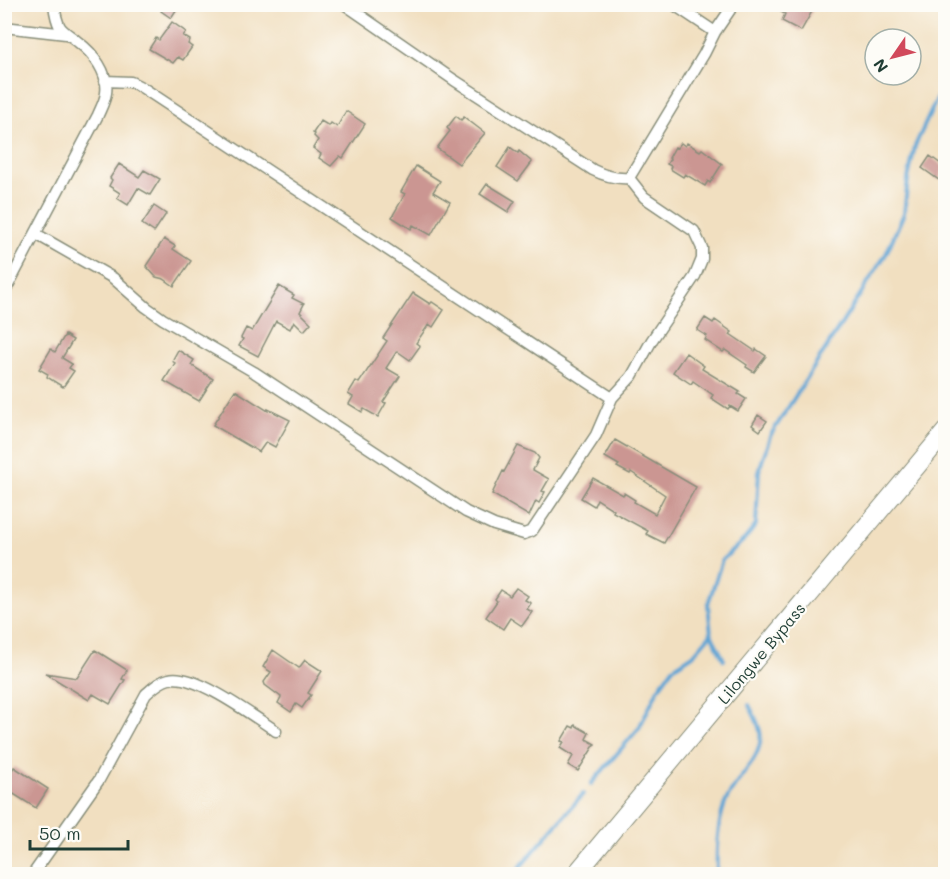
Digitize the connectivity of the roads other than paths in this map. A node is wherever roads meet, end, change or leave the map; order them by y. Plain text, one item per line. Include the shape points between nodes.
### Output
1 (54, 4) edge
2 (344, 4) edge
3 (673, 4) edge
4 (734, 4) edge
5 (4, 27) edge
6 (715, 32) junction
7 (66, 34) junction
8 (105, 81) junction
9 (629, 178) junction
10 (36, 234) junction
11 (4, 293) edge
12 (612, 398) junction
13 (945, 431) edge
14 (276, 730) dead end
15 (33, 874) edge
16 (576, 874) edge

1 - 7 street via 55,16
2 - 9 street via 593,170 604,176
3 - 6 street
4 - 6 street
5 - 7 street
6 - 9 street
7 - 8 street via 96,60
8 - 10 street via 106,93 98,116
8 - 12 street via 131,82 143,88
9 - 12 street via 644,197 694,231 702,259 632,376
10 - 11 street
10 - 12 street via 113,278 146,308 254,372 466,512 511,532 532,531 596,435
13 - 16 main road, Lilongwe Bypass
14 - 15 street via 197,682 168,679 156,685 146,694 99,780

